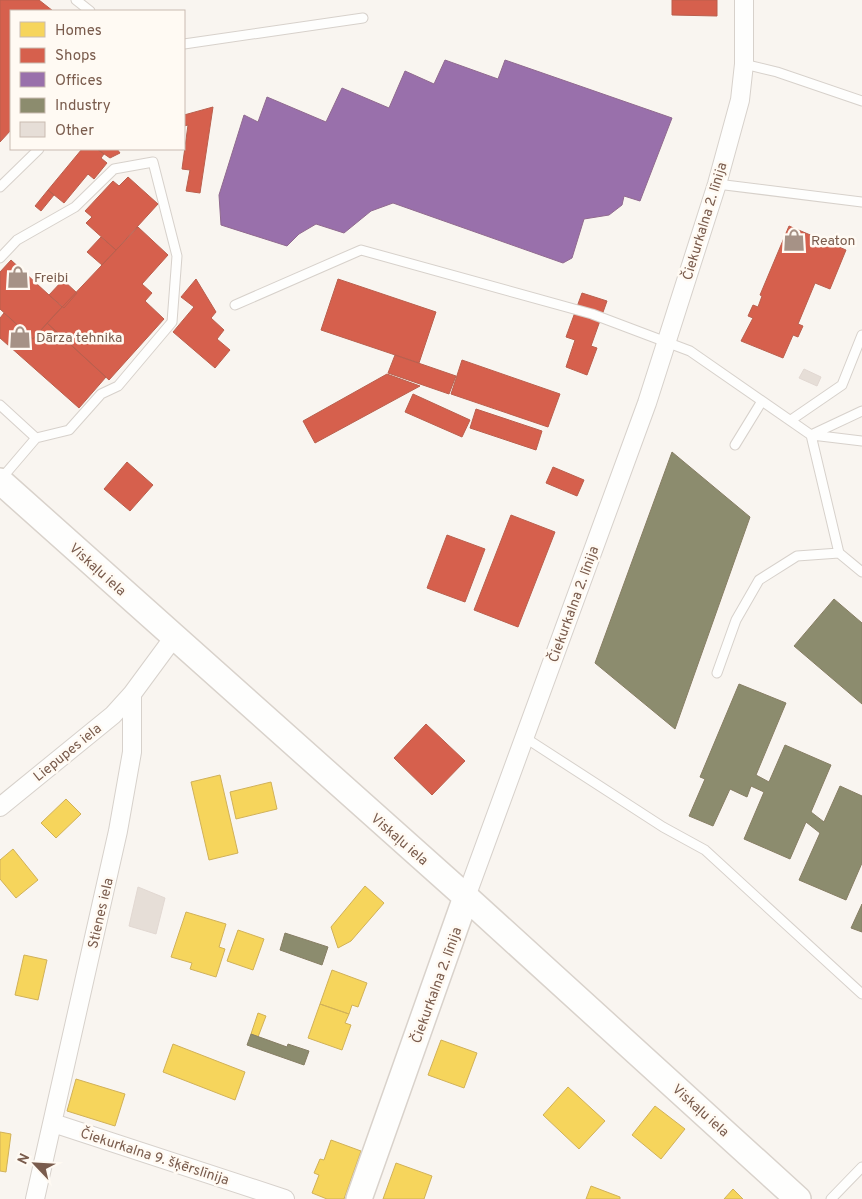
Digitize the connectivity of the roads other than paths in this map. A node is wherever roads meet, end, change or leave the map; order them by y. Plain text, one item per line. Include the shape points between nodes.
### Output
1 (76, 0) edge
2 (744, 0) edge
3 (89, 10) edge
4 (363, 18) dead end
5 (185, 44) edge
6 (744, 64) junction
7 (862, 101) edge
8 (37, 150) edge
9 (716, 184) junction
10 (0, 187) edge
11 (862, 202) edge
12 (0, 258) edge
13 (235, 305) dead end
14 (862, 334) edge
15 (666, 343) junction
16 (762, 400) junction
17 (0, 405) edge
18 (862, 411) edge
19 (791, 420) junction
20 (811, 435) junction
21 (36, 438) junction
22 (862, 441) edge
23 (735, 445) dead end
24 (0, 481) edge
25 (839, 553) junction
26 (862, 572) edge
27 (174, 637) junction
28 (717, 673) dead end
29 (132, 694) junction
30 (524, 737) junction
31 (0, 807) edge
32 (466, 897) junction
33 (862, 994) edge
34 (53, 1123) junction
35 (862, 1166) edge
36 (35, 1199) edge
37 (285, 1199) edge
38 (359, 1199) edge
39 (798, 1199) edge
40 (831, 1199) edge

1 - 3 lane
2 - 6 street, Čiekurkalna 2. līnija
4 - 5 lane
6 - 7 lane
6 - 9 street, Čiekurkalna 2. līnija via 740,100
8 - 10 lane
9 - 11 lane
9 - 15 street, Čiekurkalna 2. līnija
12 - 21 lane via 16,240 75,206 114,169 153,162 177,256 172,322 118,386 101,394 69,430
13 - 15 lane via 360,250 592,314
14 - 19 lane via 842,385
15 - 16 lane via 690,352
15 - 30 street, Čiekurkalna 2. līnija
16 - 19 lane
16 - 23 lane
17 - 21 lane
18 - 20 lane
19 - 20 lane
20 - 22 lane
20 - 25 lane
21 - 24 lane
24 - 27 street, Viskaļu iela
25 - 26 lane
25 - 28 lane via 797,556 760,580 736,620
27 - 29 street
27 - 32 street, Viskaļu iela
29 - 31 street, Liepupes iela via 113,715
29 - 34 street, Stienes iela via 132,752 120,822
30 - 32 street, Čiekurkalna 2. līnija
30 - 33 lane via 663,827 705,850
32 - 38 street, Čiekurkalna 2. līnija
32 - 39 street, Viskaļu iela
34 - 36 street, Stienes iela
34 - 37 street, Čiekurkalna 9. šķērslīnija
35 - 40 lane

